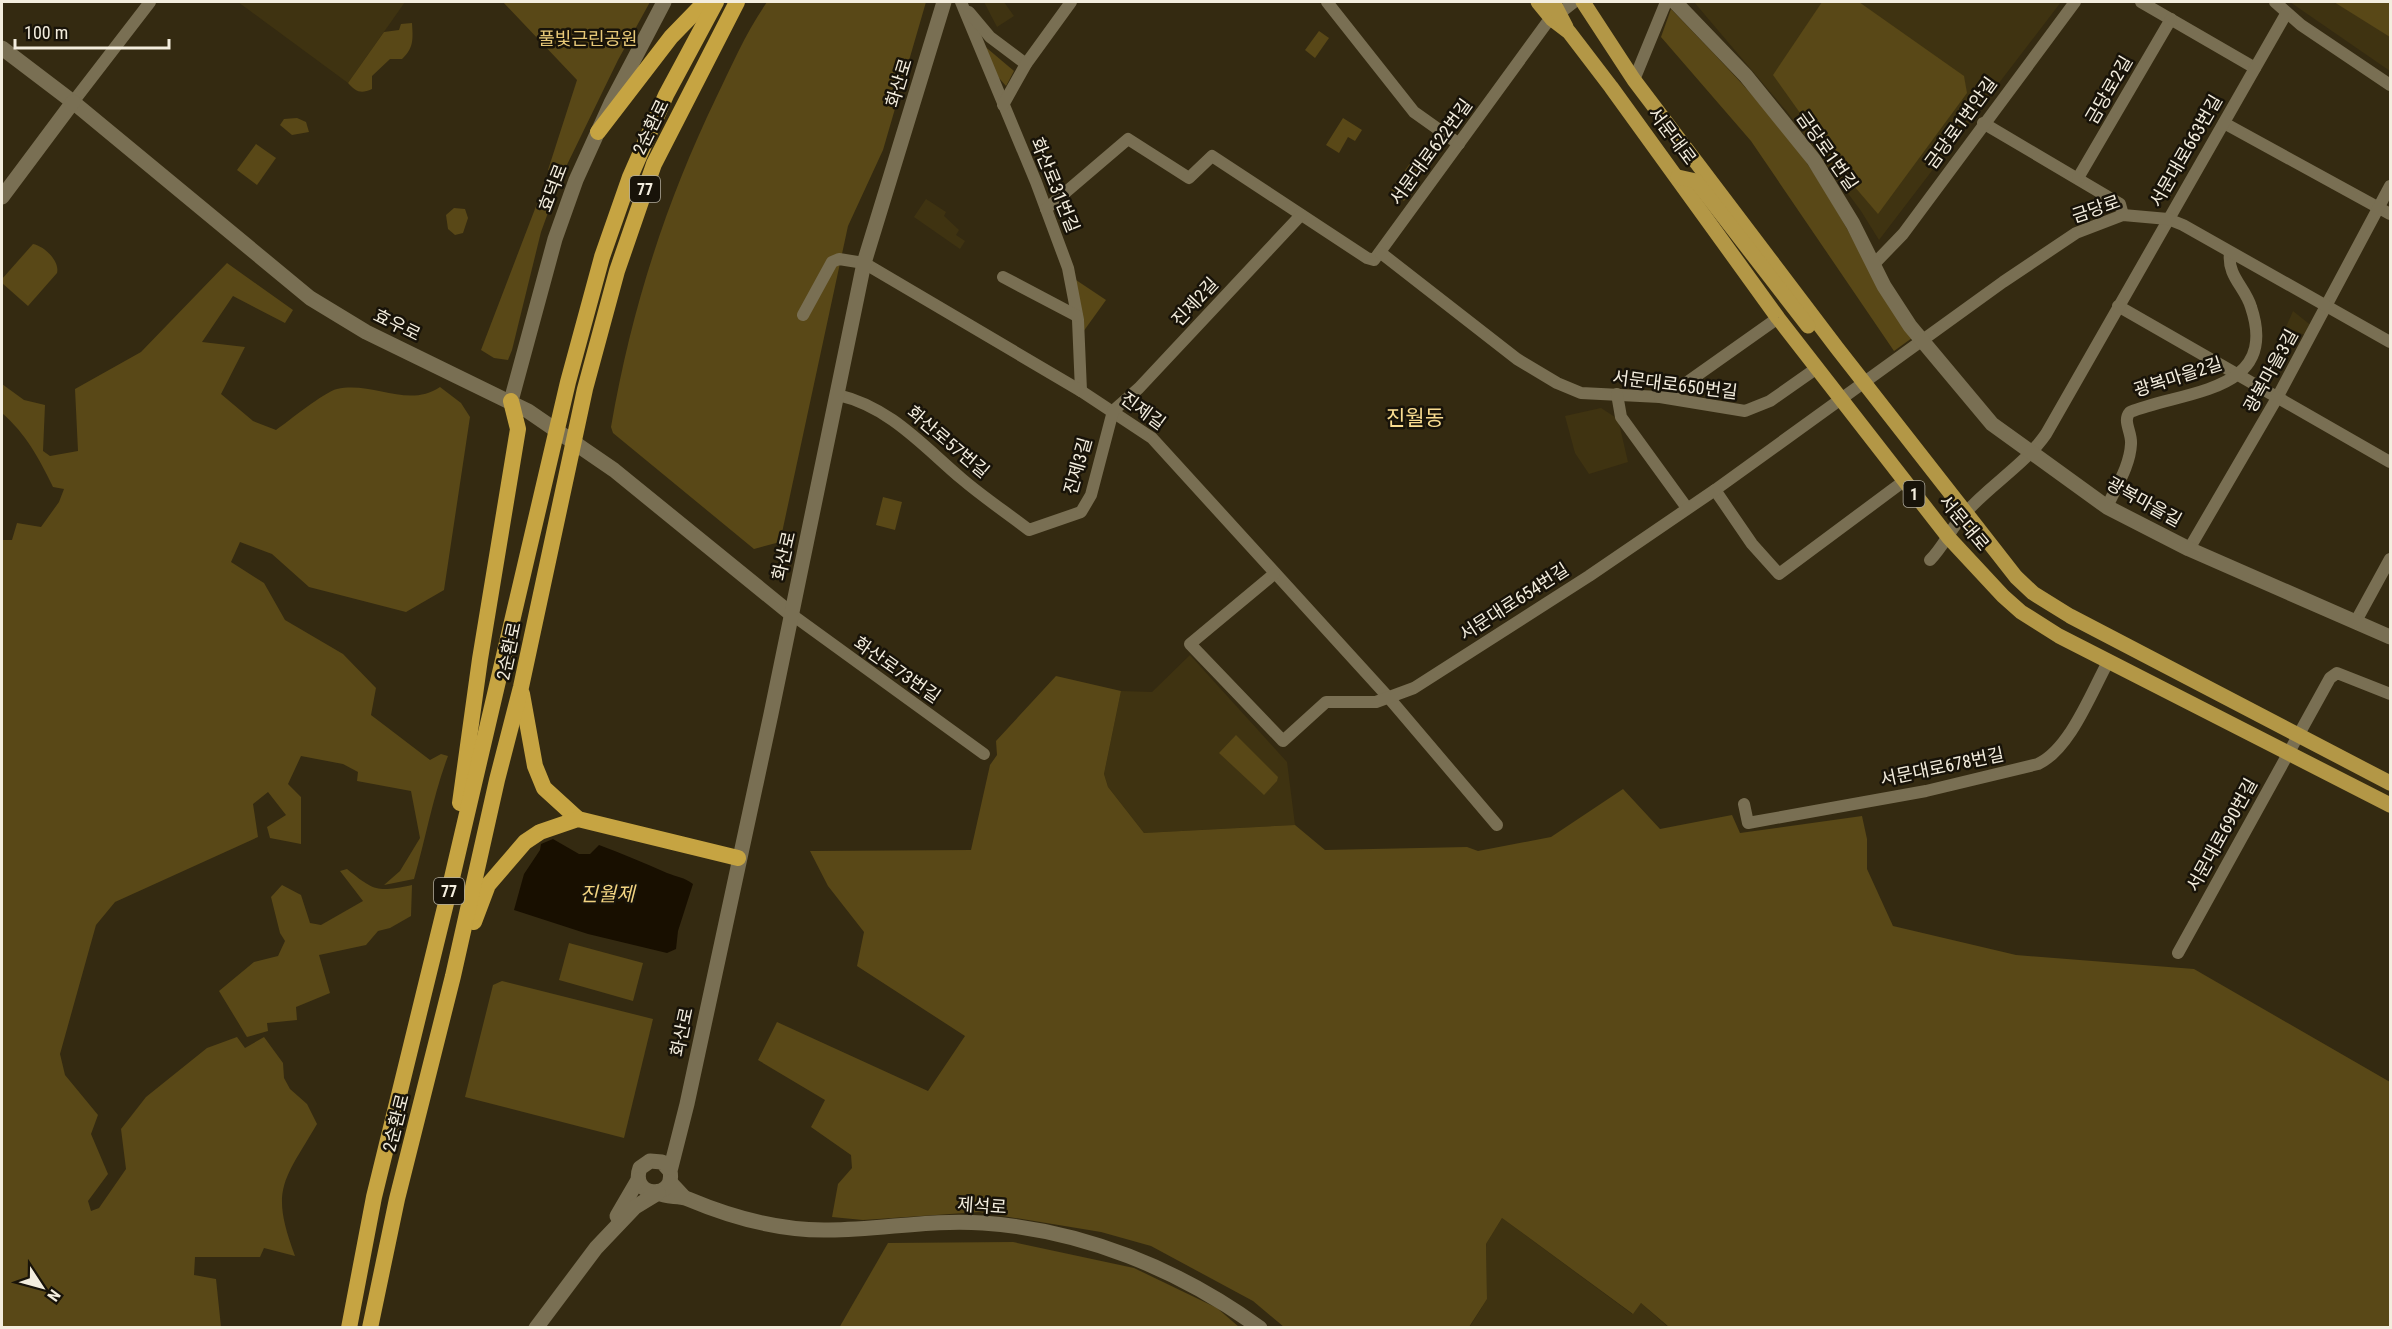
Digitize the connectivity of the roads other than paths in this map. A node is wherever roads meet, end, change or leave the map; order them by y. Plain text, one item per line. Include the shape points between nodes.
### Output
1 (150, 2) edge
2 (664, 2) edge
3 (705, 2) edge
4 (716, 2) edge
5 (737, 2) edge
6 (944, 2) edge
7 (961, 2) edge
8 (1071, 2) edge
9 (1327, 2) edge
10 (1538, 2) edge
11 (1574, 2) edge
12 (1583, 2) edge
13 (1666, 2) edge
14 (1675, 2) edge
15 (2074, 2) edge
16 (2140, 2) edge
17 (2275, 2) edge
18 (1555, 11) edge
19 (2286, 14) junction
20 (2171, 19) junction
21 (2, 48) edge
22 (1026, 64) junction
23 (2254, 68) junction
24 (1635, 80) junction
25 (2391, 85) edge
26 (73, 102) junction
27 (1003, 105) junction
28 (1983, 123) junction
29 (2224, 123) junction
30 (598, 132) junction
31 (1459, 144) junction
32 (1678, 177) junction
33 (2078, 178) junction
34 (2391, 186) edge
35 (2, 197) edge
36 (2379, 207) junction
37 (1046, 209) junction
38 (2391, 214) edge
39 (1301, 215) junction
40 (2123, 215) junction
41 (2168, 219) junction
42 (1381, 252) junction
43 (2230, 253) junction
44 (864, 262) junction
45 (1874, 264) junction
46 (1003, 277) dead end
47 (2118, 306) junction
48 (2327, 306) junction
49 (803, 315) dead end
50 (1077, 316) junction
51 (1778, 318) junction
52 (1823, 329) junction
53 (1920, 341) junction
54 (2391, 342) edge
55 (1817, 368) junction
56 (2239, 375) junction
57 (1865, 383) junction
58 (1081, 391) junction
59 (1617, 394) junction
60 (838, 395) junction
61 (1660, 397) junction
62 (2277, 398) junction
63 (1842, 400) junction
64 (512, 401) junction
65 (1113, 411) junction
66 (2032, 453) junction
67 (2391, 462) edge
68 (1905, 481) junction
69 (1715, 490) junction
70 (2107, 507) junction
71 (1687, 508) junction
72 (1966, 514) junction
73 (1029, 530) joint
74 (1949, 538) junction
75 (2189, 549) junction
76 (2391, 559) edge
77 (1930, 560) dead end
78 (1274, 574) junction
79 (791, 614) junction
80 (2356, 621) junction
81 (2391, 637) edge
82 (2108, 662) junction
83 (521, 687) junction
84 (2391, 694) edge
85 (1389, 698) junction
86 (2298, 735) junction
87 (2288, 753) junction
88 (984, 754) dead end
89 (2391, 783) edge
90 (1744, 804) dead end
91 (2391, 805) edge
92 (574, 820) junction
93 (1497, 825) dead end
94 (738, 858) junction
95 (448, 895) junction
96 (2178, 953) dead end
97 (453, 976) junction
98 (666, 1171) junction
99 (638, 1180) junction
100 (658, 1193) junction
101 (684, 1197) junction
102 (597, 1248) junction
103 (349, 1328) edge
104 (370, 1328) edge
105 (536, 1328) edge
106 (1260, 1328) edge

1 - 26 street
2 - 30 main road, 효덕로
3 - 30 highway via 671,37
4 - 95 highway, 2순환로 / 77 via 666,95 630,177 602,257 568,382
5 - 83 highway, 2순환로 / 77 via 654,164 617,272 585,389
6 - 44 main road, 화산로
7 - 22 street via 990,37
7 - 27 street, 화산로31번길
8 - 22 street
9 - 31 street via 1414,112
10 - 18 main road, 서문대로
11 - 18 street, 서문대로622번길
12 - 24 main road, 서문대로 / 1
13 - 24 street
14 - 45 main road, 금당로1번길 via 1746,76 1814,160
15 - 28 street, 금당로1번안길
16 - 20 street
17 - 19 street
18 - 31 street, 서문대로622번길
18 - 32 main road, 서문대로 / 1
19 - 23 street, 서문대로663번길
19 - 25 street
20 - 23 street
20 - 33 street, 금당로2길
21 - 26 main road, 효우로
22 - 27 street
23 - 29 street, 서문대로663번길
24 - 52 main road, 서문대로 / 1
26 - 35 main road
26 - 64 main road, 효우로 via 310,298 366,332
27 - 37 street, 화산로31번길
28 - 33 street
28 - 45 street, 금당로1번안길 via 1903,234
29 - 36 street
29 - 41 street, 서문대로663번길
30 - 64 main road, 효덕로 via 555,239
31 - 42 street, 서문대로622번길
32 - 51 main road, 서문대로 / 1
32 - 52 main road via 1696,181 1828,349 1832,345
33 - 40 street via 2120,204
34 - 36 street, 광복마을3길
36 - 38 street
36 - 48 street, 광복마을3길
37 - 39 street via 1128,139 1189,178 1212,156
37 - 50 street, 화산로31번길 via 1068,268
39 - 42 street via 1367,258 1374,260
39 - 65 street, 진제2길
40 - 41 street, 금당로
40 - 53 street, 금당로 via 2076,233
41 - 43 street, 금당로
41 - 47 street, 서문대로663번길
42 - 59 street, 서문대로650번길 via 1517,359 1581,393
43 - 48 street, 금당로
43 - 56 street, 광복마을2길 via 2229,265 2248,298 2258,340 2252,359
44 - 49 street via 832,262
44 - 58 street, 진제길
44 - 60 main road, 화산로
45 - 53 main road, 금당로1번길
46 - 50 street
47 - 56 street
47 - 66 street, 서문대로663번길
48 - 54 street, 금당로
48 - 62 street, 광복마을3길
50 - 58 street, 화산로31번길
51 - 55 main road, 서문대로 / 1
51 - 61 street
52 - 57 main road, 서문대로 / 1
53 - 57 street, 금당로
53 - 66 main road, 광복마을길 via 1987,419
55 - 61 street, 서문대로650번길 via 1752,410 1737,411
55 - 63 main road, 서문대로 / 1
56 - 62 street
56 - 70 street, 광복마을2길 via 2217,387 2130,412 2126,422 2131,435 2130,450
57 - 63 street, 서문대로654번길
57 - 72 main road, 서문대로 / 1
58 - 65 street, 진제길
59 - 61 street, 서문대로650번길
59 - 71 street via 1621,417
60 - 73 street, 화산로57번길 via 861,400 903,426
60 - 79 main road, 화산로
62 - 67 street
62 - 75 street, 광복마을3길
63 - 68 main road, 서문대로 / 1
63 - 69 street, 서문대로654번길
64 - 79 main road, 효우로 via 614,470
64 - 95 highway via 518,429 480,659
65 - 73 street, 진제3길 via 1087,504 1081,512
65 - 78 street, 진제길 via 1160,445
66 - 70 main road, 광복마을길
66 - 72 street, 서문대로663번길
68 - 69 street via 1779,574 1752,544
68 - 74 main road, 서문대로 / 1
69 - 71 street, 서문대로654번길
70 - 75 main road, 광복마을길
71 - 85 street, 서문대로654번길 via 1589,576 1421,683
72 - 74 street, 서문대로663번길
72 - 86 main road, 서문대로 / 1 via 2033,593
74 - 77 street, 서문대로663번길
74 - 82 main road, 서문대로 / 1 via 2021,612
75 - 80 main road, 광복마을길
76 - 80 street
78 - 85 street, 진제길
78 - 85 street, 서문대로654번길 via 1191,644 1282,741 1326,702 1376,702
79 - 88 street, 화산로73번길
79 - 94 main road, 화산로
80 - 81 main road, 광복마을길
82 - 87 main road, 서문대로 / 1
82 - 90 street, 서문대로678번길 via 2062,745 2038,764 1926,790 1748,823
83 - 92 highway via 534,766 544,788
83 - 97 highway, 2순환로 / 77
84 - 86 street, 서문대로690번길 via 2337,673 2330,678
85 - 93 street, 진제길
86 - 87 street, 서문대로690번길
86 - 89 main road, 서문대로 / 1
87 - 91 main road, 서문대로 / 1
87 - 96 street, 서문대로690번길
92 - 94 highway
92 - 97 highway via 525,842 488,885
94 - 98 main road, 화산로 via 687,1104
95 - 103 highway, 2순환로 / 77 via 374,1197
97 - 104 highway, 2순환로 / 77 via 397,1199
98 - 99 main road via 643,1165
98 - 100 main road
98 - 101 main road
99 - 100 main road via 648,1192
99 - 102 main road
100 - 101 main road, 제석로
100 - 102 main road via 635,1207
101 - 106 main road, 제석로 via 777,1227 829,1230 983,1223 1059,1236 1124,1254 1171,1273
102 - 105 main road

